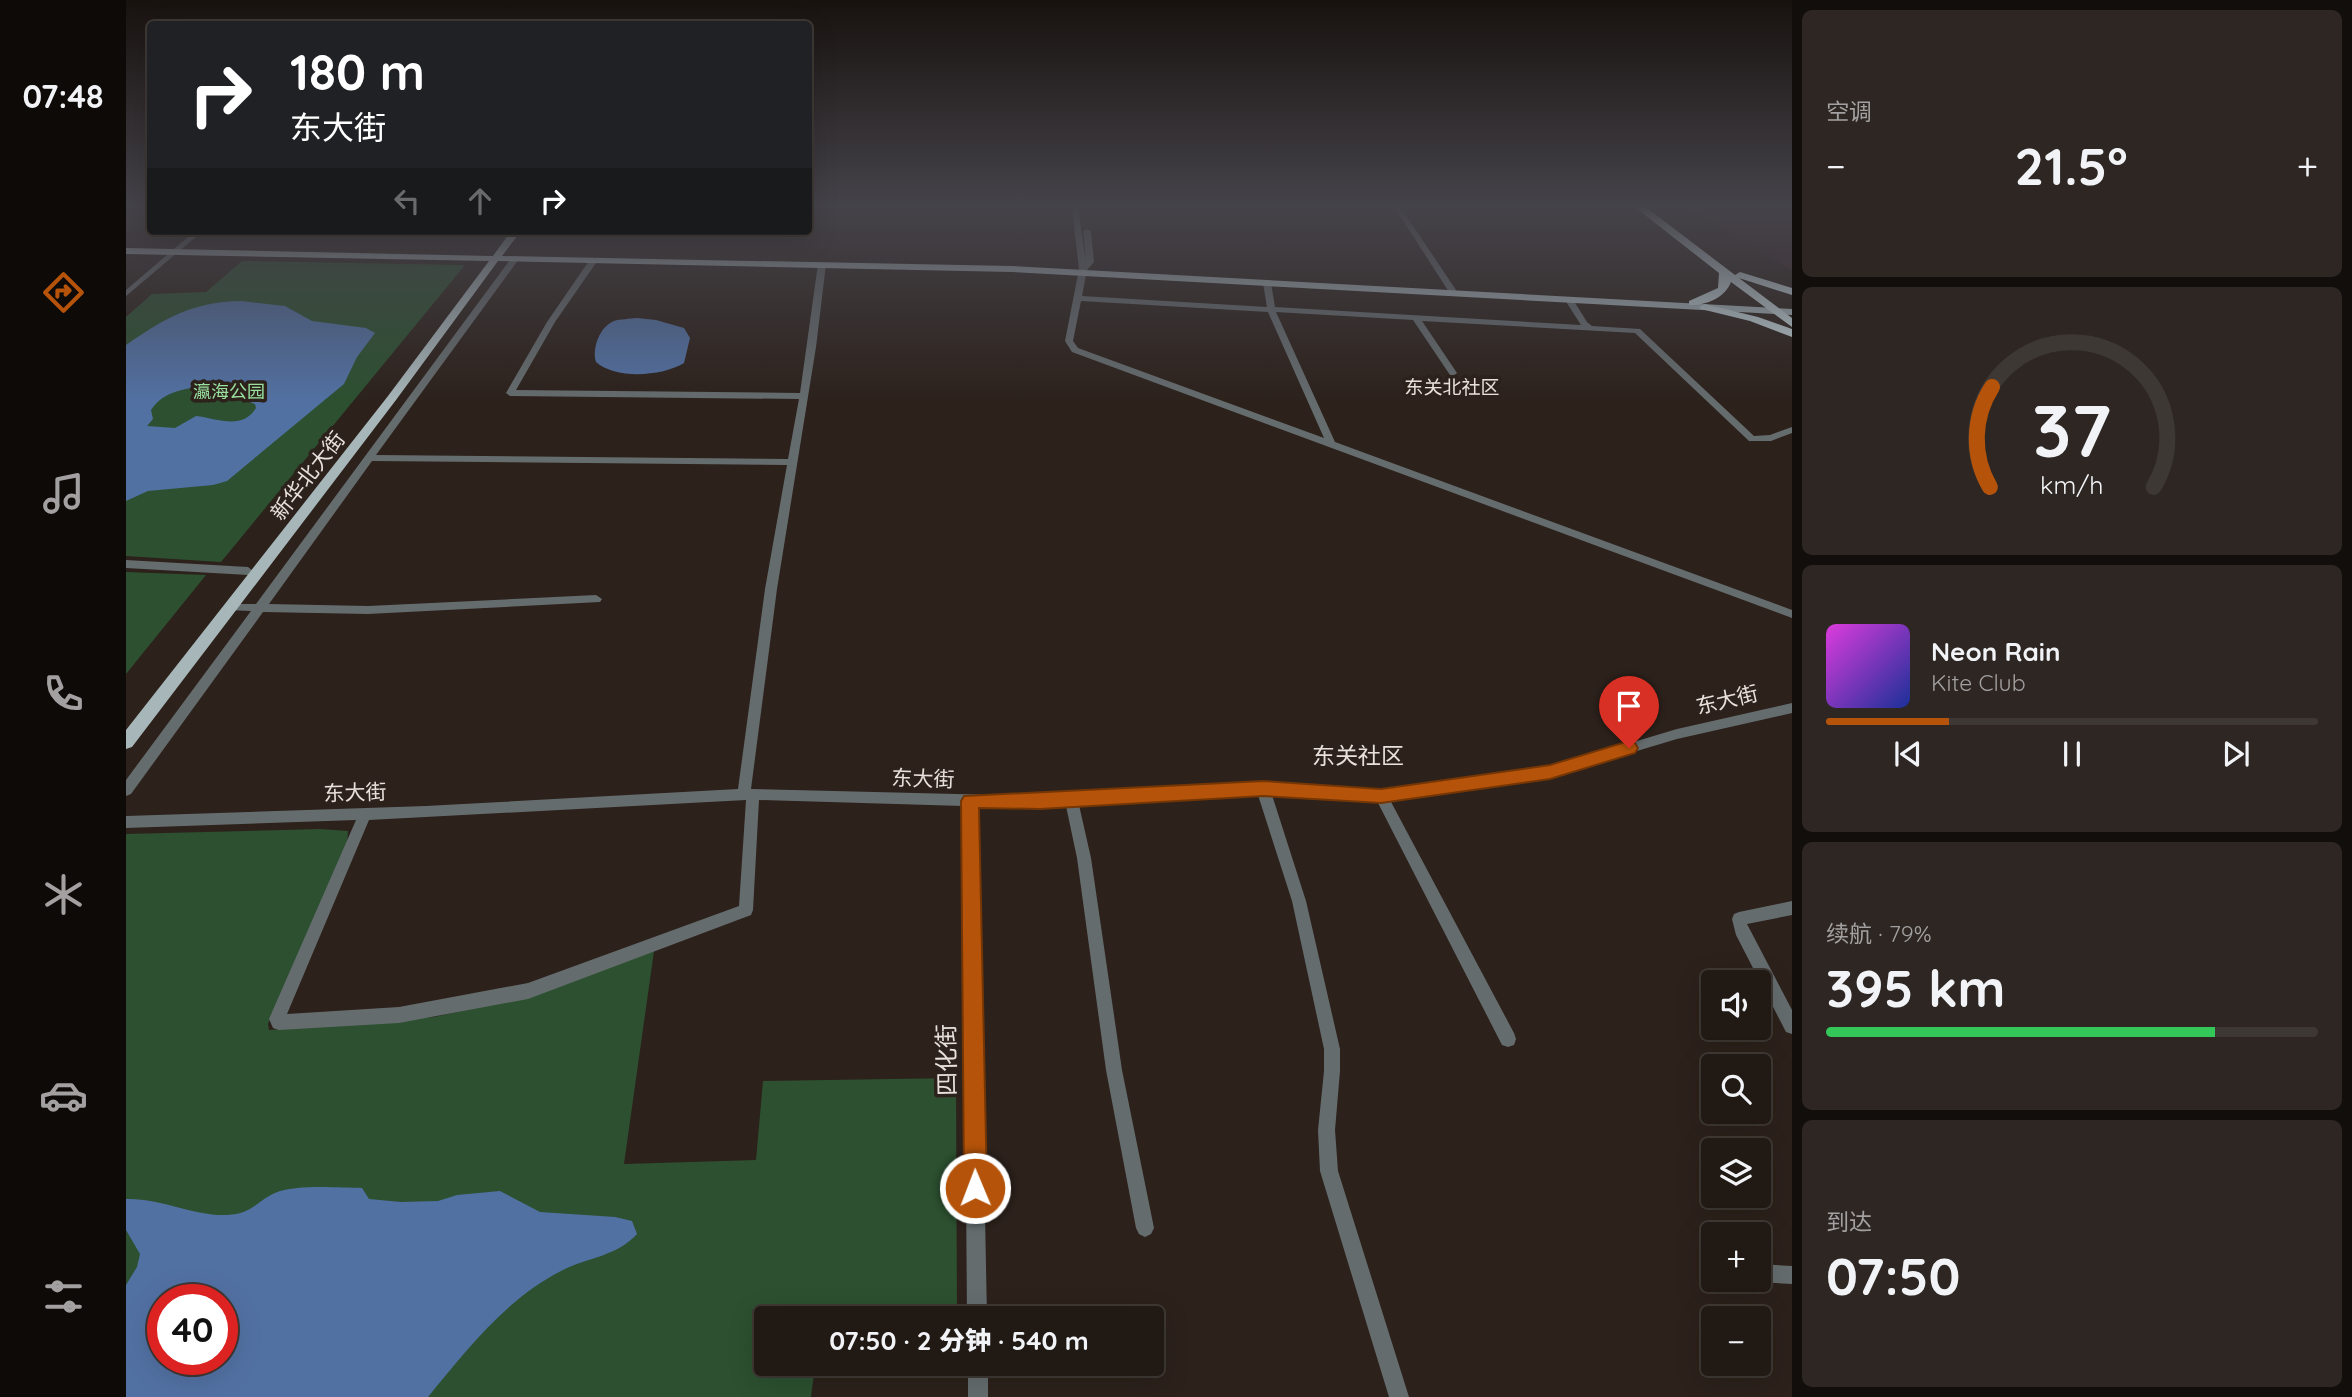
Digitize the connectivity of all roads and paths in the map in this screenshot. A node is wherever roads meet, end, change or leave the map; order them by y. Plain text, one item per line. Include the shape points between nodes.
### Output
1 (151, 273) edge
2 (481, 273) edge
3 (482, 273) edge
4 (505, 273) edge
5 (585, 273) edge
6 (821, 273) edge
7 (1083, 273) edge
8 (1117, 273) edge
9 (1126, 273) edge
10 (1441, 273) edge
11 (1724, 273) edge
12 (1726, 273) edge
13 (1738, 273) edge
14 (1740, 275) junction
15 (1267, 283) junction
16 (1452, 290) junction
17 (1792, 292) edge
18 (126, 295) edge
19 (1077, 298) junction
20 (1569, 300) junction
21 (1699, 305) junction
22 (1784, 309) edge
23 (1271, 310) junction
24 (1416, 318) junction
25 (1792, 324) edge
26 (1590, 328) junction
27 (1792, 333) edge
28 (1453, 373) dead end
29 (803, 396) junction
30 (1791, 432) edge
31 (1331, 442) junction
32 (369, 458) junction
33 (791, 462) junction
34 (126, 564) edge
35 (248, 571) junction
36 (596, 598) dead end
37 (230, 607) junction
38 (259, 608) junction
39 (1792, 614) edge
40 (1792, 708) edge
41 (126, 726) edge
42 (126, 742) edge
43 (1263, 789) junction
44 (126, 790) edge
45 (749, 794) junction
46 (1381, 796) junction
47 (1071, 800) junction
48 (970, 801) junction
49 (365, 814) junction
50 (126, 822) edge
51 (1792, 908) edge
52 (1792, 1026) edge
53 (1508, 1039) dead end
54 (1144, 1228) dead end
55 (1771, 1273) edge
56 (1792, 1275) edge
57 (977, 1306) edge
58 (978, 1376) edge
59 (978, 1397) edge
60 (1399, 1397) edge

1 - 18 street
2 - 35 main road, 新华北大街
3 - 37 main road, 新华北大街 via 393,398
4 - 32 street
5 - 29 street via 510,393
6 - 29 street
7 - 19 street
8 - 15 main road
9 - 16 main road
10 - 16 street
11 - 21 highway via 1724,288
12 - 22 highway
13 - 14 highway
14 - 17 highway
14 - 22 highway
15 - 20 main road
15 - 23 street
16 - 21 main road
19 - 23 street
19 - 31 street via 1069,341 1074,350
20 - 21 main road
20 - 26 street
21 - 22 main road
21 - 27 highway
22 - 25 highway
23 - 24 street
23 - 31 street
24 - 26 street
24 - 28 street
26 - 30 street via 1637,331 1752,439
29 - 33 street
31 - 39 street
32 - 33 street
32 - 38 street
33 - 45 street
34 - 35 street
35 - 41 main road, 新华北大街
36 - 38 street via 368,610
37 - 38 street
37 - 42 main road, 新华北大街
38 - 44 street
40 - 46 street, 东大街 via 1677,734 1550,772
43 - 46 street, 东大街
43 - 47 street, 东大街
43 - 60 street via 1299,901 1332,1049 1335,1074 1326,1139 1329,1171
45 - 48 street, 东大街
45 - 49 street, 东大街
45 - 49 street via 746,910 528,991 399,1015 279,1022
46 - 53 street
47 - 48 street, 东大街
47 - 54 street
48 - 57 street, 四化街
49 - 50 street, 东大街
51 - 52 street via 1740,919 1741,930
55 - 56 street
58 - 59 street

